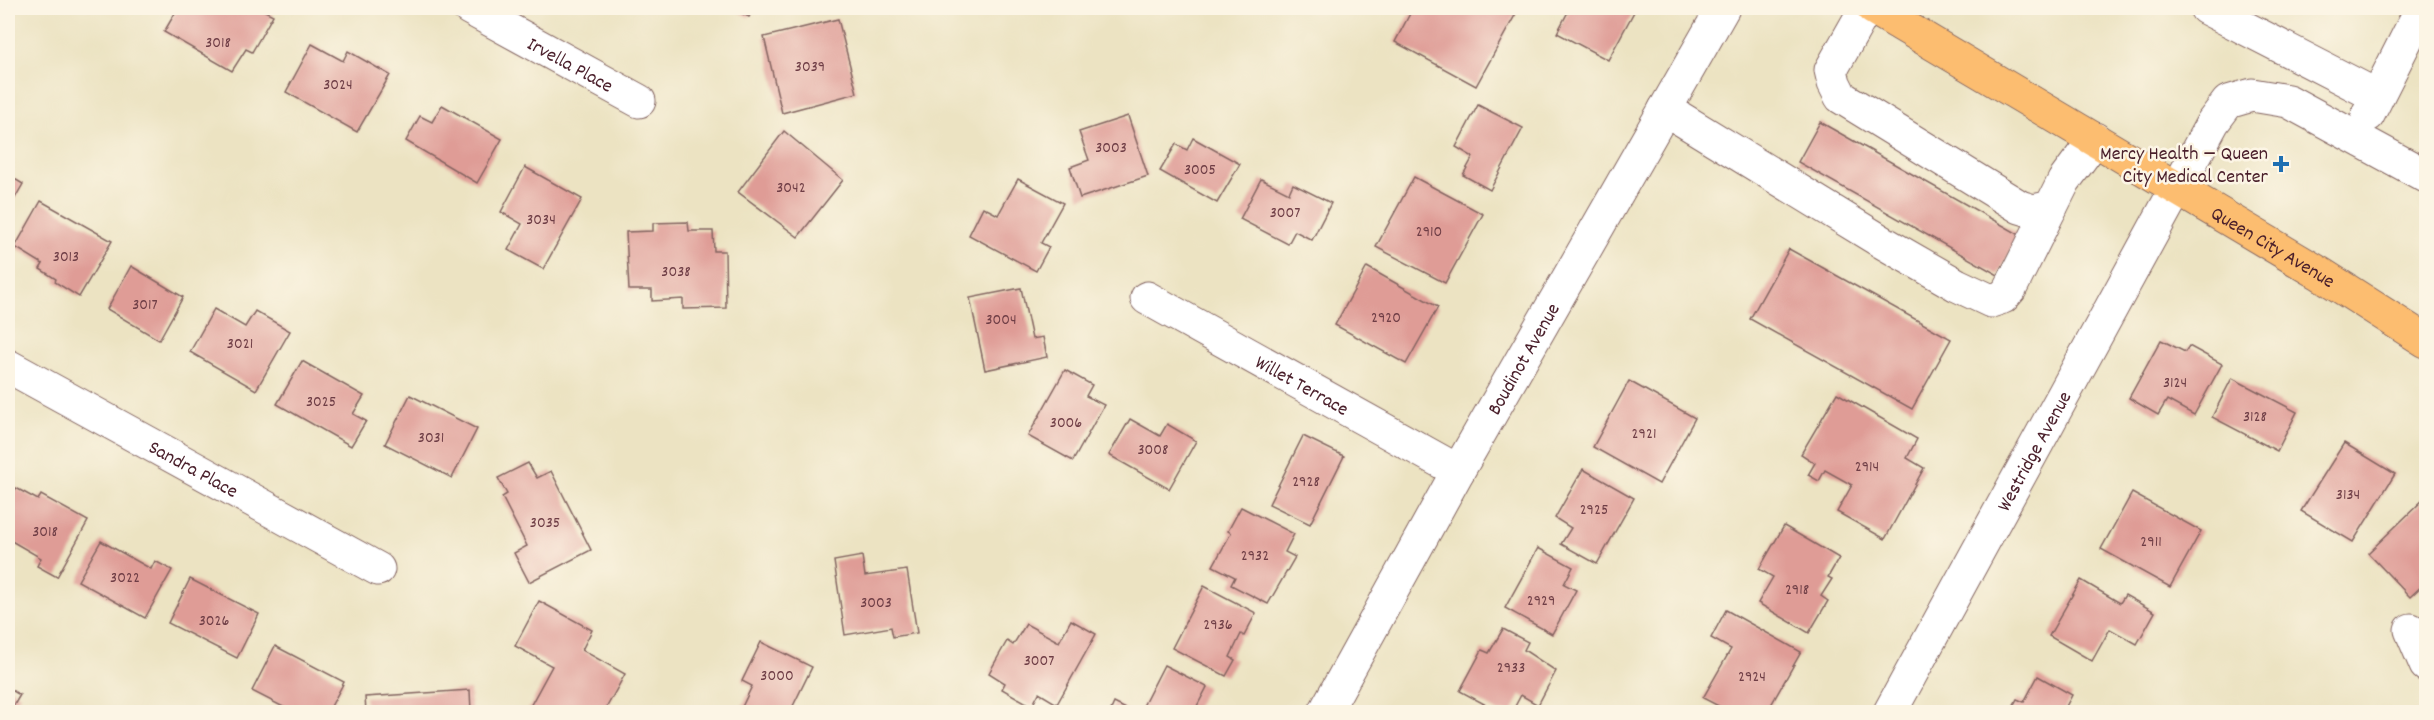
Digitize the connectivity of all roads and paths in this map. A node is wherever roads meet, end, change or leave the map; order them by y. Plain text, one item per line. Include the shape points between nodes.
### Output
1 (469, 8) edge
2 (1723, 8) edge
3 (1866, 8) edge
4 (1873, 8) edge
5 (2206, 8) edge
6 (2422, 8) edge
7 (2377, 96) junction
8 (639, 101) dead end
9 (1665, 109) junction
10 (2356, 138) junction
11 (2096, 139) junction
12 (2427, 176) edge
13 (2178, 188) junction
14 (2051, 207) junction
15 (1147, 298) dead end
16 (2427, 341) edge
17 (8, 366) edge
18 (1458, 471) junction
19 (378, 569) dead end
20 (2411, 630) dead end
21 (2427, 665) edge
22 (1325, 712) edge
23 (1890, 712) edge

1 - 8 street, Irvella Place
2 - 9 street, Boudinot Avenue
3 - 14 street via 1832,70 1841,97 2020,207 2033,211
4 - 11 main road, Queen City Avenue
5 - 7 street
6 - 7 street
7 - 10 street
9 - 14 street via 1884,243 1991,301 2003,297 2010,289
9 - 18 street, Boudinot Avenue
10 - 12 street, Westridge Avenue
10 - 13 street, Westridge Avenue via 2288,101 2244,97 2228,102 2213,122
11 - 13 main road, Queen City Avenue
11 - 14 street via 2064,181
13 - 16 main road, Queen City Avenue
13 - 23 street, Westridge Avenue
15 - 18 street, Willet Terrace
17 - 19 street, Sandra Place
18 - 22 street, Boudinot Avenue
20 - 21 street

